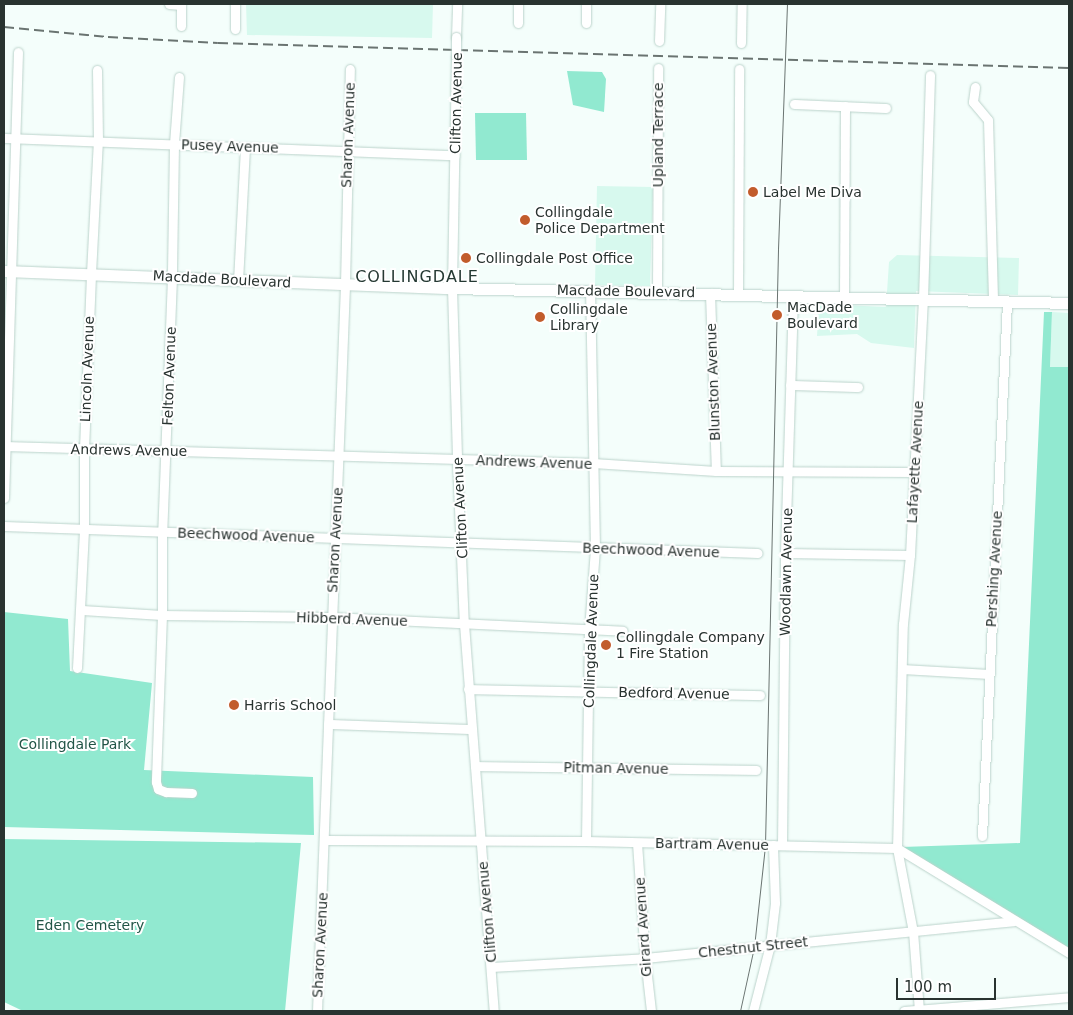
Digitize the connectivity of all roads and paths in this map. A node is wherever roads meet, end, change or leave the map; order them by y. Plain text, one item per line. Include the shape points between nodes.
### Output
1 (168, 4) edge
2 (181, 4) edge
3 (235, 4) edge
4 (457, 4) edge
5 (518, 4) edge
6 (586, 4) edge
7 (660, 4) edge
8 (742, 4) edge
9 (518, 23) dead end
10 (586, 23) dead end
11 (181, 26) dead end
12 (235, 29) dead end
13 (659, 41) dead end
14 (741, 42) dead end
15 (18, 52) dead end
16 (658, 68) dead end
17 (350, 69) dead end
18 (739, 69) dead end
19 (97, 70) dead end
20 (930, 75) dead end
21 (179, 77) dead end
22 (975, 87) dead end
23 (794, 104) dead end
24 (845, 106) junction
25 (886, 108) dead end
26 (4, 138) edge
27 (16, 138) junction
28 (98, 141) junction
29 (174, 144) junction
30 (245, 147) junction
31 (347, 152) junction
32 (455, 155) junction
33 (8, 271) edge
34 (90, 273) junction
35 (172, 277) junction
36 (238, 281) junction
37 (345, 284) junction
38 (452, 288) junction
39 (590, 291) junction
40 (657, 292) junction
41 (710, 293) junction
42 (738, 294) junction
43 (793, 298) junction
44 (844, 298) junction
45 (923, 300) junction
46 (993, 301) junction
47 (1007, 301) junction
48 (1069, 303) edge
49 (790, 385) junction
50 (858, 387) dead end
51 (5, 446) edge
52 (84, 449) junction
53 (166, 450) junction
54 (338, 457) junction
55 (457, 460) junction
56 (593, 463) junction
57 (716, 471) junction
58 (789, 471) junction
59 (914, 472) junction
60 (4, 498) edge
61 (4, 526) edge
62 (84, 529) junction
63 (162, 532) junction
64 (335, 538) junction
65 (462, 543) junction
66 (595, 548) junction
67 (758, 553) dead end
68 (785, 553) junction
69 (910, 555) junction
70 (82, 610) junction
71 (162, 615) junction
72 (331, 617) junction
73 (464, 624) junction
74 (589, 630) junction
75 (623, 631) dead end
76 (77, 668) dead end
77 (902, 669) junction
78 (989, 674) junction
79 (468, 689) junction
80 (589, 691) junction
81 (760, 695) dead end
82 (328, 724) junction
83 (471, 730) junction
84 (475, 766) junction
85 (588, 767) junction
86 (756, 770) dead end
87 (192, 793) dead end
88 (982, 836) dead end
89 (325, 840) junction
90 (481, 840) junction
91 (586, 841) junction
92 (637, 843) junction
93 (777, 845) junction
94 (897, 848) junction
95 (1013, 921) junction
96 (913, 932) junction
97 (770, 945) junction
98 (1069, 953) edge
99 (645, 958) junction
100 (491, 968) junction
101 (1069, 997) edge
102 (318, 1011) edge
103 (494, 1011) edge
104 (651, 1011) edge
105 (753, 1011) edge
106 (904, 1011) edge
107 (919, 1011) edge

1 - 2 street
2 - 11 street
3 - 12 street
4 - 32 street, Clifton Avenue, bridge
5 - 9 street
6 - 10 street
7 - 13 street
8 - 14 street
15 - 27 street
16 - 40 street, Upland Terrace
17 - 31 street, Sharon Avenue
18 - 42 street
19 - 28 street, Lincoln Avenue
20 - 45 street, Lafayette Avenue
21 - 29 street, Felton Avenue
22 - 46 street via 974,102 988,120
23 - 24 street
24 - 25 street
24 - 44 street
26 - 27 street, Pusey Avenue
27 - 28 street, Pusey Avenue
27 - 33 street
28 - 29 street, Pusey Avenue
28 - 34 street, Lincoln Avenue
29 - 30 street, Pusey Avenue
29 - 35 street, Felton Avenue
30 - 31 street, Pusey Avenue
30 - 36 street
31 - 32 street, Pusey Avenue
31 - 37 street, Sharon Avenue
32 - 38 street, Clifton Avenue
33 - 34 main road, Macdade Boulevard
33 - 51 street
34 - 35 main road, Macdade Boulevard
34 - 52 street, Lincoln Avenue
35 - 36 main road, Macdade Boulevard
35 - 53 street, Felton Avenue
36 - 37 main road, Macdade Boulevard
37 - 38 main road, Macdade Boulevard
37 - 54 street, Sharon Avenue
38 - 39 main road, Macdade Boulevard
38 - 55 street, Clifton Avenue
39 - 40 main road, Macdade Boulevard
39 - 56 street, Collingdale Avenue
40 - 41 main road, Macdade Boulevard
41 - 42 main road, Macdade Boulevard
41 - 57 street, Blunston Avenue
42 - 43 main road, Macdade Boulevard
43 - 44 main road, Macdade Boulevard
43 - 49 street, Woodlawn Avenue
44 - 45 main road, Macdade Boulevard
45 - 46 main road, Macdade Boulevard
45 - 59 street, Lafayette Avenue
46 - 47 main road, Macdade Boulevard
47 - 48 main road, Macdade Boulevard
47 - 78 street, Pershing Avenue
49 - 50 street
49 - 58 street, Woodlawn Avenue
51 - 52 street, Andrews Avenue
51 - 60 street
52 - 53 street, Andrews Avenue
52 - 62 street, Lincoln Avenue
53 - 54 street, Andrews Avenue
53 - 63 street, Felton Avenue
54 - 55 street, Andrews Avenue
54 - 64 street, Sharon Avenue
55 - 56 street, Andrews Avenue
55 - 65 street, Clifton Avenue
56 - 57 street, Andrews Avenue
56 - 66 street, Collingdale Avenue
57 - 58 street, Andrews Avenue
58 - 59 street, Andrews Avenue
58 - 68 street, Woodlawn Avenue
59 - 69 street, Lafayette Avenue
61 - 62 street, Beechwood Avenue
62 - 63 street, Beechwood Avenue
62 - 70 street, Lincoln Avenue
63 - 64 street, Beechwood Avenue
63 - 71 street, Felton Avenue
64 - 65 street, Beechwood Avenue
64 - 72 street, Sharon Avenue
65 - 66 street, Beechwood Avenue
65 - 73 street, Clifton Avenue
66 - 67 street, Beechwood Avenue
66 - 74 street, Collingdale Avenue
68 - 69 street
68 - 93 street, Woodlawn Avenue
69 - 77 street, Lafayette Avenue
70 - 71 street, Hibberd Avenue
70 - 76 street, Lincoln Avenue
71 - 72 street, Hibberd Avenue
71 - 87 street, Felton Avenue via 156,782 158,789 166,792
72 - 73 street, Hibberd Avenue
72 - 82 street, Sharon Avenue
73 - 74 street, Hibberd Avenue
73 - 79 street, Clifton Avenue
74 - 75 street, Hibberd Avenue
74 - 80 street, Collingdale Avenue
77 - 78 street
77 - 94 street, Lafayette Avenue
78 - 88 street, Pershing Avenue
79 - 80 street, Bedford Avenue
79 - 83 street, Clifton Avenue
80 - 81 street, Bedford Avenue
80 - 85 street, Collingdale Avenue
82 - 83 street
82 - 89 street, Sharon Avenue
83 - 84 street, Clifton Avenue
84 - 85 street, Pitman Avenue
84 - 90 street, Clifton Avenue
85 - 86 street, Pitman Avenue
85 - 91 street, Collingdale Avenue
89 - 90 street, Bartram Avenue
89 - 102 street, Sharon Avenue
90 - 91 street, Bartram Avenue
90 - 100 street, Clifton Avenue
91 - 92 street, Bartram Avenue
92 - 93 street, Bartram Avenue
92 - 99 street, Girard Avenue
93 - 94 street, Bartram Avenue
93 - 97 street, Woodlawn Avenue
94 - 95 street
94 - 96 street, Lafayette Avenue
95 - 96 street, Chestnut Street
95 - 98 street
96 - 97 street, Chestnut Street
96 - 107 street, Lafayette Avenue
97 - 99 street, Chestnut Street
97 - 105 street, Woodlawn Avenue
99 - 100 street, Chestnut Street
99 - 104 street, Girard Avenue
100 - 103 street, Clifton Avenue
101 - 107 street
106 - 107 street

